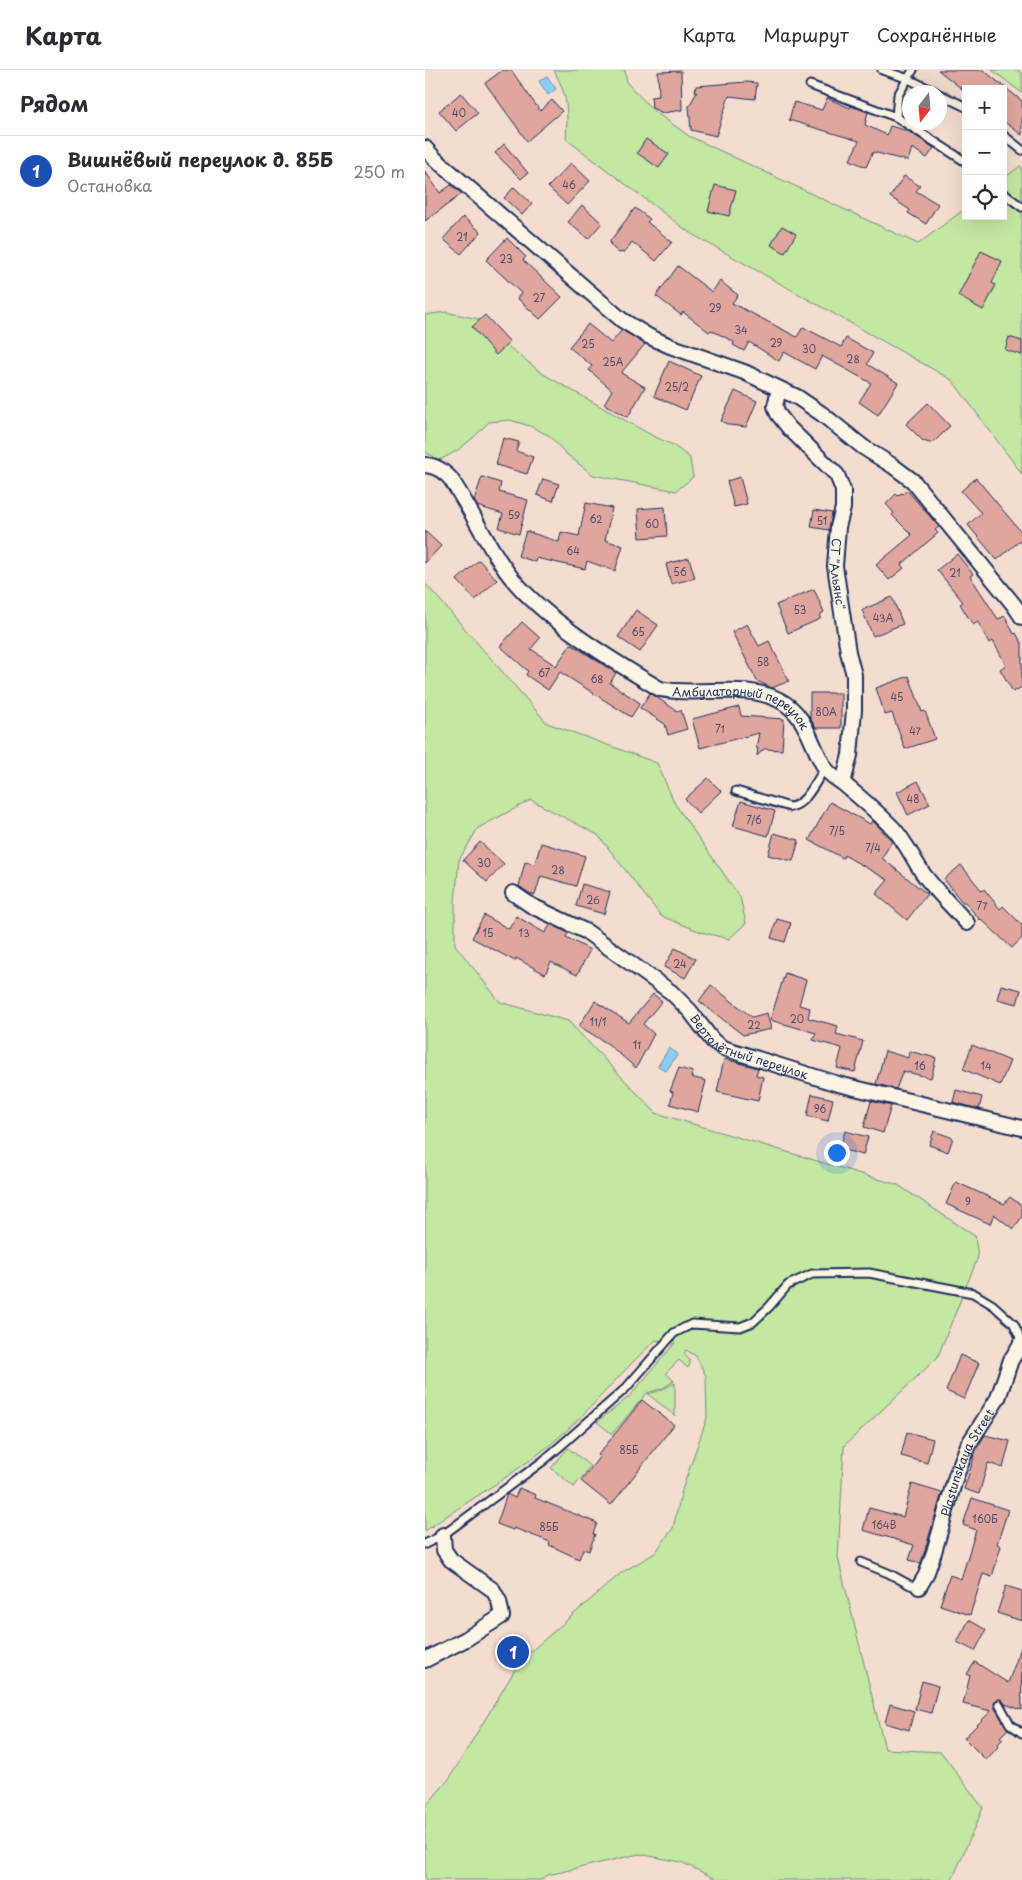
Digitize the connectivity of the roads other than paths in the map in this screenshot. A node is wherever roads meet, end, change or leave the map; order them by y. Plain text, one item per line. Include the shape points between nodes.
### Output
1 (882, 70) edge
2 (913, 70) edge
3 (906, 78) junction
4 (810, 85) dead end
5 (921, 85) edge
6 (947, 98) edge
7 (962, 105) edge
8 (896, 117) junction
9 (1007, 138) edge
10 (425, 148) edge
11 (1022, 150) edge
12 (962, 159) edge
13 (1007, 196) edge
14 (1022, 207) edge
15 (779, 389) junction
16 (425, 465) edge
17 (1022, 617) edge
18 (825, 768) junction
19 (843, 783) junction
20 (736, 791) dead end
21 (513, 893) dead end
22 (967, 923) dead end
23 (1022, 1128) edge
24 (1022, 1342) edge
25 (443, 1535) junction
26 (425, 1544) edge
27 (861, 1562) dead end
28 (919, 1586) joint
29 (425, 1660) edge
30 (999, 1704) dead end
31 (1022, 1733) edge

1 - 3 lane
2 - 3 lane
3 - 5 lane
3 - 8 lane via 898,95
4 - 8 lane
6 - 7 lane
8 - 12 lane
9 - 11 lane
10 - 15 street via 622,320 670,346 744,372
13 - 14 lane
15 - 17 street via 822,414 913,482
15 - 19 street, СТ "Альянс" via 775,406 778,414 837,475 843,490 835,566 853,675 854,710 850,755
16 - 18 street, Амбулаторный переулок via 434,466 451,478 511,578 567,629 660,689 675,692 730,690 779,700 801,719
18 - 19 street, Амбулаторный переулок
18 - 20 lane via 797,806
19 - 22 street, Амбулаторный переулок via 894,829 924,875
21 - 23 street, Вертолётный переулок via 532,906 587,932 671,992 723,1048 838,1084
24 - 25 lane via 1014,1324 973,1293 869,1273 813,1274 788,1285 753,1322 740,1327 692,1324 674,1333 626,1388 543,1461
24 - 28 street, Plastunskaya Street via 1011,1360 998,1398 968,1445 934,1552
25 - 26 lane
25 - 29 street via 444,1550 451,1560 493,1590 502,1616
27 - 28 lane via 910,1586
30 - 31 lane via 1009,1724

